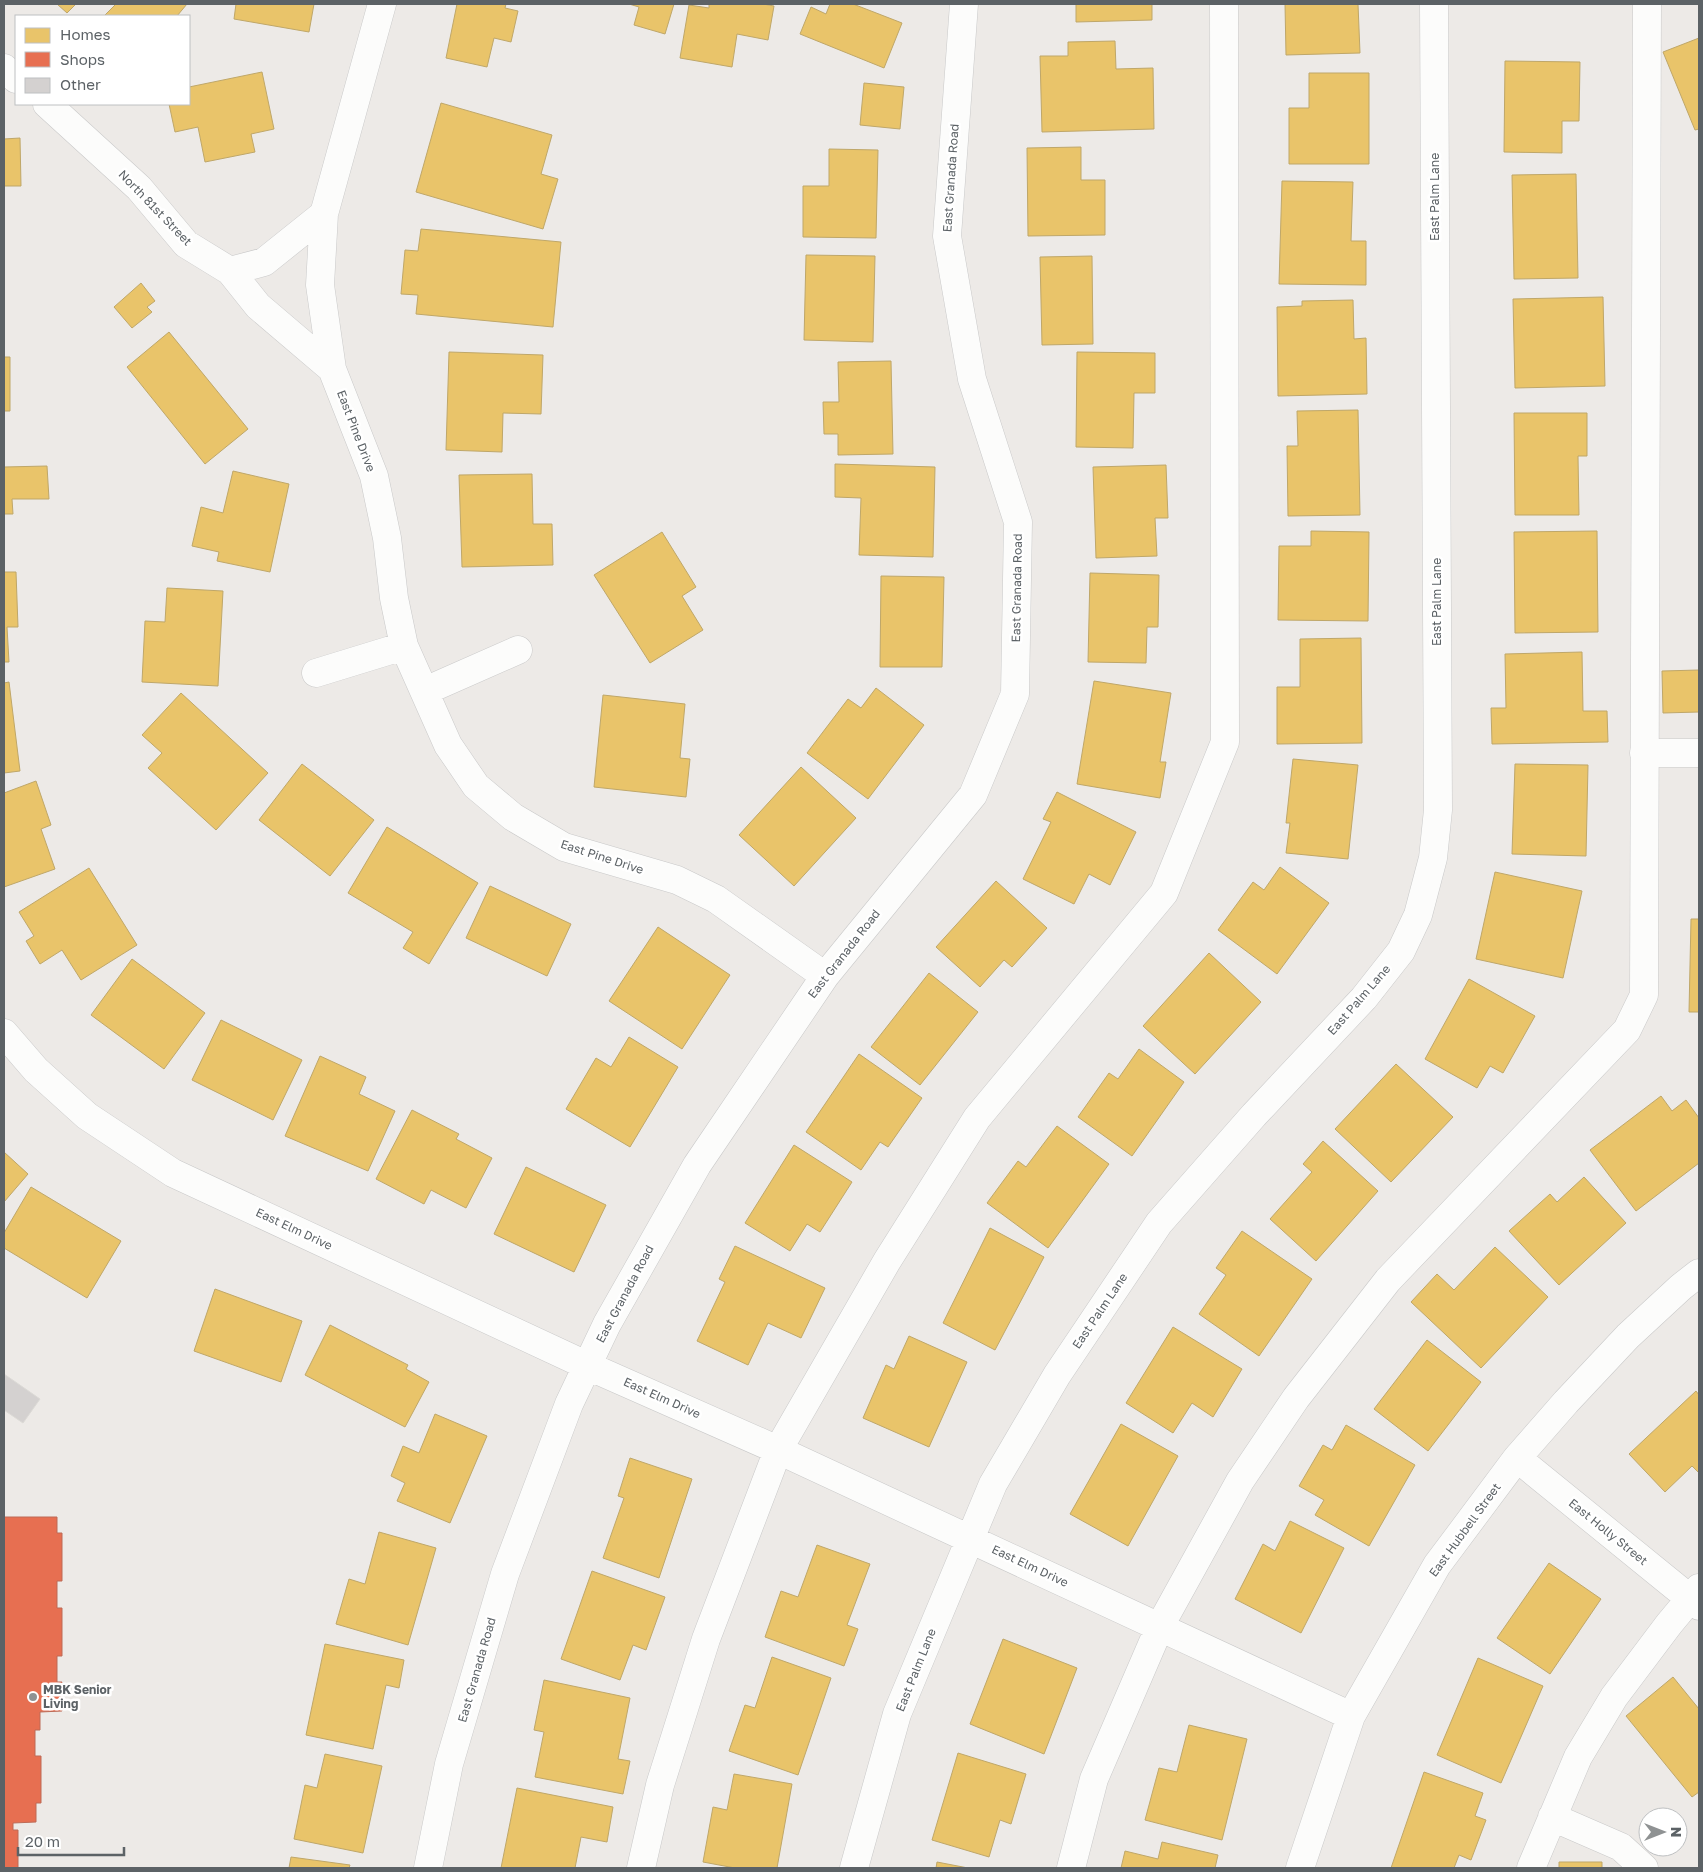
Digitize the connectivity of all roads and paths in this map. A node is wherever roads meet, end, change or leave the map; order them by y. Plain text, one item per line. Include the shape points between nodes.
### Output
1 (382, 4) edge
2 (964, 4) edge
3 (1224, 4) edge
4 (1434, 4) edge
5 (1647, 4) edge
6 (4, 68) edge
7 (15, 78) edge
8 (48, 105) edge
9 (324, 214) junction
10 (230, 271) junction
11 (332, 369) junction
12 (404, 646) junction
13 (518, 650) dead end
14 (316, 673) dead end
15 (425, 690) junction
16 (1644, 753) junction
17 (1699, 753) edge
18 (825, 976) junction
19 (4, 1033) edge
20 (1699, 1272) edge
21 (588, 1366) junction
22 (778, 1450) junction
23 (1517, 1458) junction
24 (970, 1538) junction
25 (1696, 1597) edge
26 (1160, 1626) junction
27 (1351, 1716) junction
28 (1552, 1817) junction
29 (428, 1868) edge
30 (641, 1868) edge
31 (854, 1868) edge
32 (1071, 1868) edge
33 (1300, 1868) edge
34 (1531, 1868) edge
35 (1644, 1868) edge

1 - 9 street, East Pine Drive
2 - 18 street, East Granada Road via 946,236 972,379 1018,522 1015,694 972,795
3 - 22 street via 1225,742 1164,893 977,1118 887,1260
4 - 24 street, East Palm Lane via 1438,810 1433,858 1418,915 1400,952 1364,998 1254,1115 1159,1223 1057,1375 993,1484
5 - 16 street
6 - 7 street
8 - 10 street, North 81st Street via 138,188 186,244
9 - 10 street via 264,262
9 - 11 street, East Pine Drive via 320,285
10 - 11 street, North 81st Street via 258,306
11 - 12 street, East Pine Drive via 374,476
12 - 14 street
12 - 15 street, East Pine Drive
13 - 15 street
15 - 18 street, East Pine Drive via 448,745 476,786 513,817 564,847 677,880 716,899
16 - 17 street
16 - 26 street via 1644,995 1627,1030 1388,1280 1296,1398 1240,1481
18 - 21 street, East Granada Road via 697,1165 607,1324
19 - 21 street, East Elm Drive via 36,1070 87,1116 173,1173
20 - 23 street, East Hubbell Street via 1628,1336
21 - 22 street, East Elm Drive
21 - 29 street, East Granada Road via 570,1404 505,1574 449,1764
22 - 24 street, East Elm Drive
22 - 30 street via 706,1639 660,1785
23 - 25 street, East Holly Street
23 - 27 street, East Hubbell Street via 1437,1565
24 - 26 street, East Elm Drive
24 - 31 street, East Palm Lane via 897,1714
25 - 28 street via 1614,1697 1578,1757
26 - 27 street, East Elm Drive
26 - 32 street via 1094,1779
27 - 33 street, East Hubbell Street
28 - 34 street
28 - 35 street via 1621,1847

